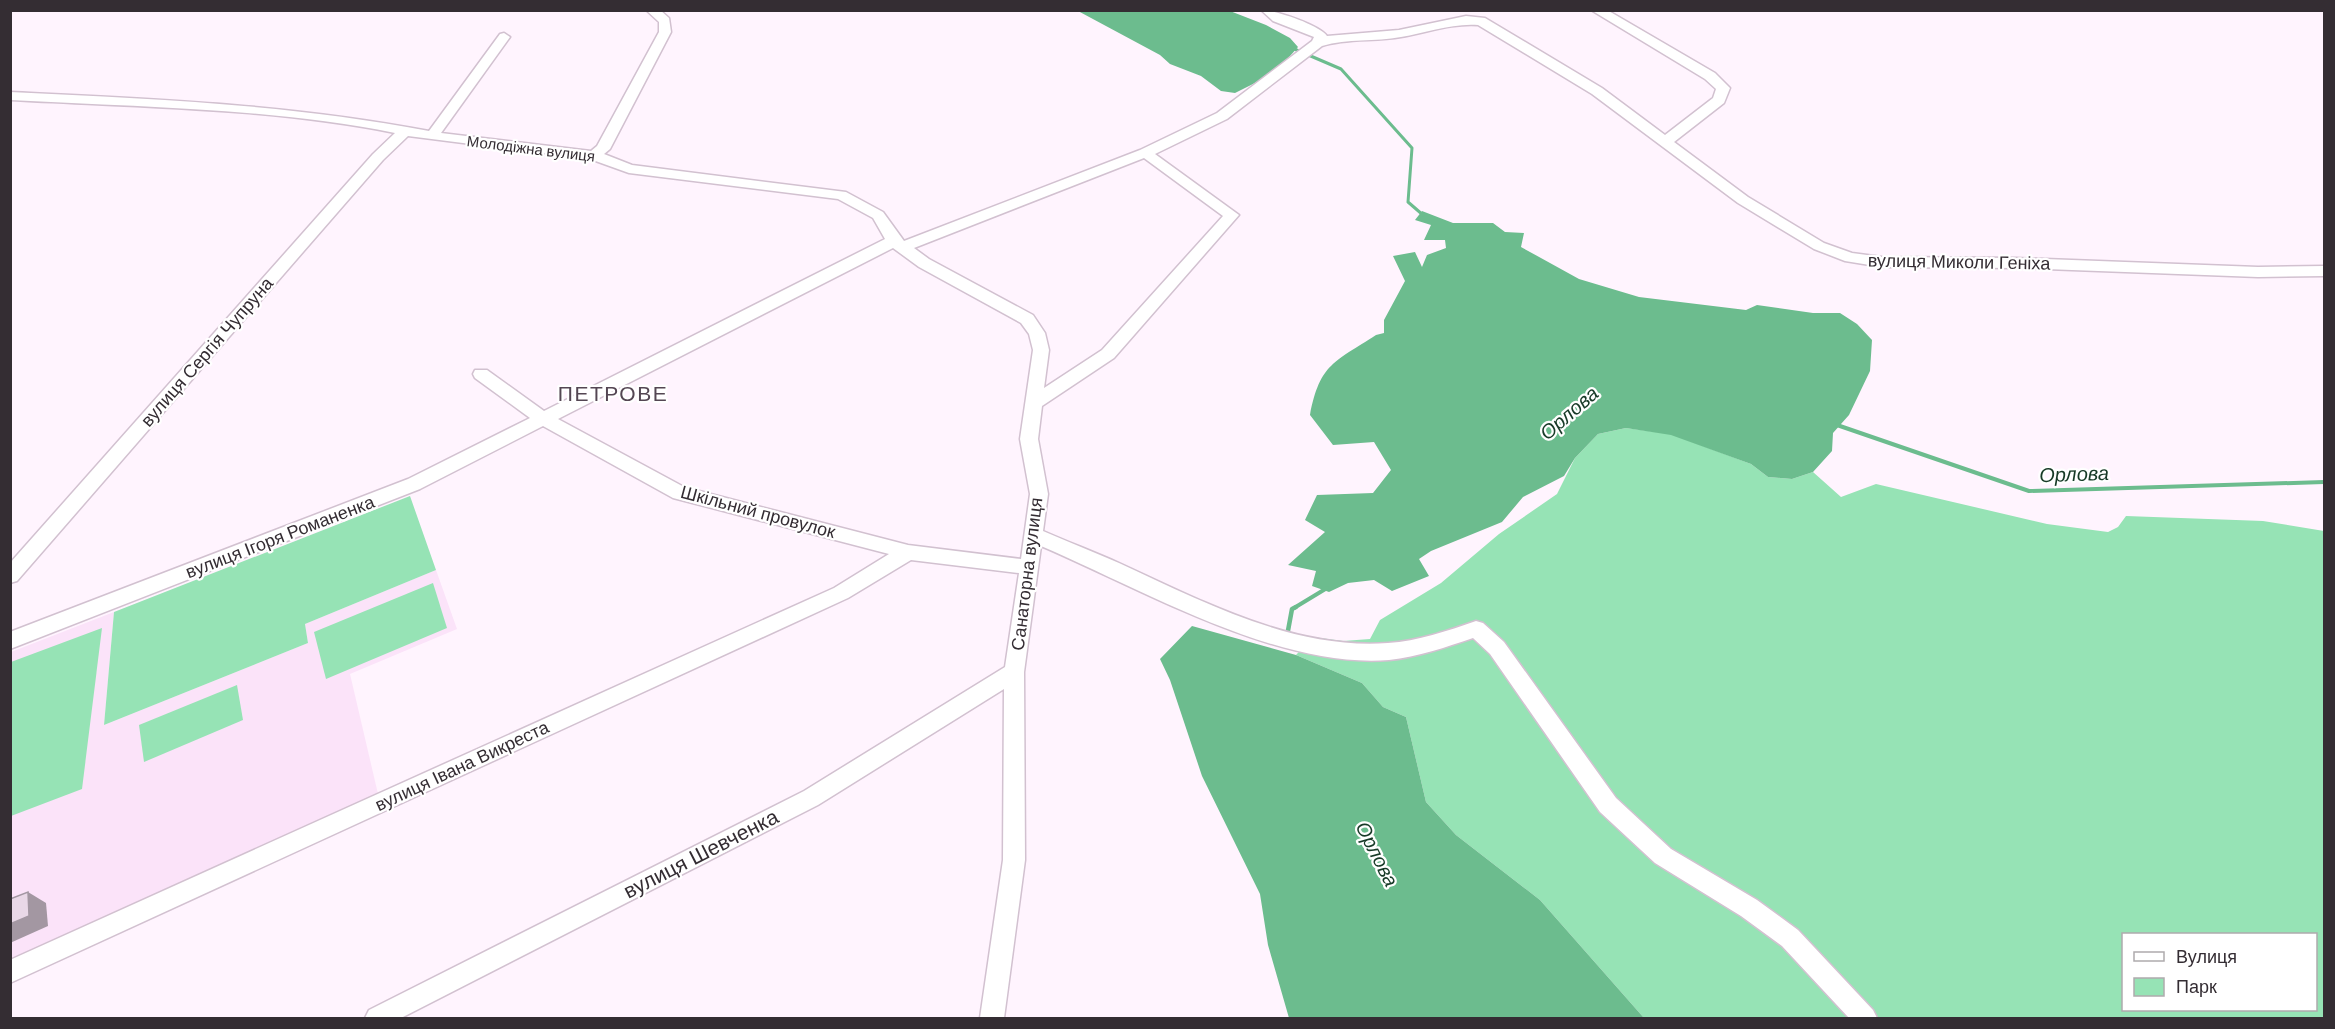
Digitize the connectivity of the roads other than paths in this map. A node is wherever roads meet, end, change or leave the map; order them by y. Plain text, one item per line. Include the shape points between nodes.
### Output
1 (652, 10) edge
2 (1267, 10) edge
3 (1597, 10) edge
4 (504, 38) dead end
5 (1318, 43) junction
6 (10, 96) edge
7 (405, 130) junction
8 (432, 136) junction
9 (1665, 142) junction
10 (1145, 153) junction
11 (593, 155) junction
12 (898, 244) junction
13 (2325, 271) edge
14 (481, 374) dead end
15 (1034, 404) junction
16 (544, 419) junction
17 (1033, 535) junction
18 (908, 552) junction
19 (1029, 567) junction
20 (10, 576) edge
21 (10, 641) edge
22 (1014, 672) junction
23 (10, 972) edge
24 (377, 1018) edge
25 (992, 1018) edge
26 (1865, 1018) edge

1 - 11 street via 665,21 665,32 603,149
2 - 5 street via 1277,18 1316,32 1321,38
3 - 9 street via 1710,76 1723,88 1719,100
4 - 8 street
5 - 9 street, вулиця Миколи Геніха via 1335,38 1399,34 1466,20 1485,23 1597,91
5 - 10 street, вулиця Ігоря Романенка via 1222,116
6 - 7 street, Молодіжна вулиця via 241,108
7 - 8 street, Молодіжна вулиця
7 - 20 street, вулиця Сергія Чупруна
8 - 11 street, Молодіжна вулиця
9 - 13 street, вулиця Миколи Геніха via 1743,200 1819,246 1850,258 1882,262
10 - 12 street, вулиця Ігоря Романенка
10 - 15 street via 1232,215 1108,354
11 - 12 street, Молодіжна вулиця via 629,169 841,195 878,215
12 - 15 street, Молодіжна вулиця via 1033,326 1041,350
12 - 16 street, вулиця Ігоря Романенка
14 - 16 street, Шкільний провулок
15 - 17 street, Санаторна вулиця via 1029,439 1039,494
16 - 18 street, Шкільний провулок via 679,493
16 - 21 street, вулиця Ігоря Романенка via 369,503
17 - 19 street, Санаторна вулиця
17 - 26 street via 1183,603 1298,643 1375,652 1432,643 1476,629 1497,648 1608,805 1629,826 1663,856 1790,938
18 - 19 street, Шкільний провулок
18 - 23 street, вулиця Івана Викреста via 841,593
19 - 22 street, Санаторна вулиця
22 - 24 street, вулиця Шевченка via 811,798
22 - 25 street, Санаторна вулиця via 1014,860

